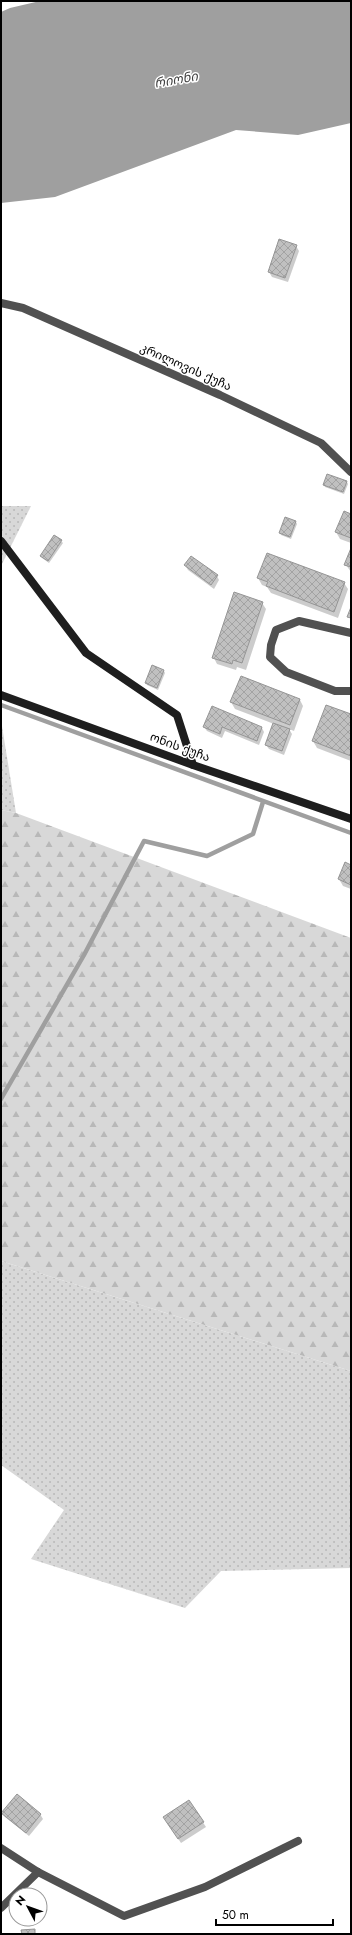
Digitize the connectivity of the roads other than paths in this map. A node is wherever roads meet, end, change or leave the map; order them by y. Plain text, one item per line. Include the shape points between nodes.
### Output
1 (1, 303) edge
2 (351, 472) edge
3 (1, 541) edge
4 (351, 633) edge
5 (351, 691) edge
6 (1, 695) edge
7 (193, 765) junction
8 (351, 819) edge
9 (298, 1841) dead end
10 (1, 1848) edge
11 (38, 1872) junction
12 (1, 1908) edge

1 - 2 street, კრილოვის ქუჩა via 23,308 321,443
3 - 7 main road via 86,653 177,715
4 - 5 street via 299,621 276,630 270,657 286,672 335,691
6 - 7 main road, ონის ქუჩა
7 - 8 main road, ონის ქუჩა
9 - 11 street via 205,1887 124,1916
10 - 11 street
11 - 12 street

